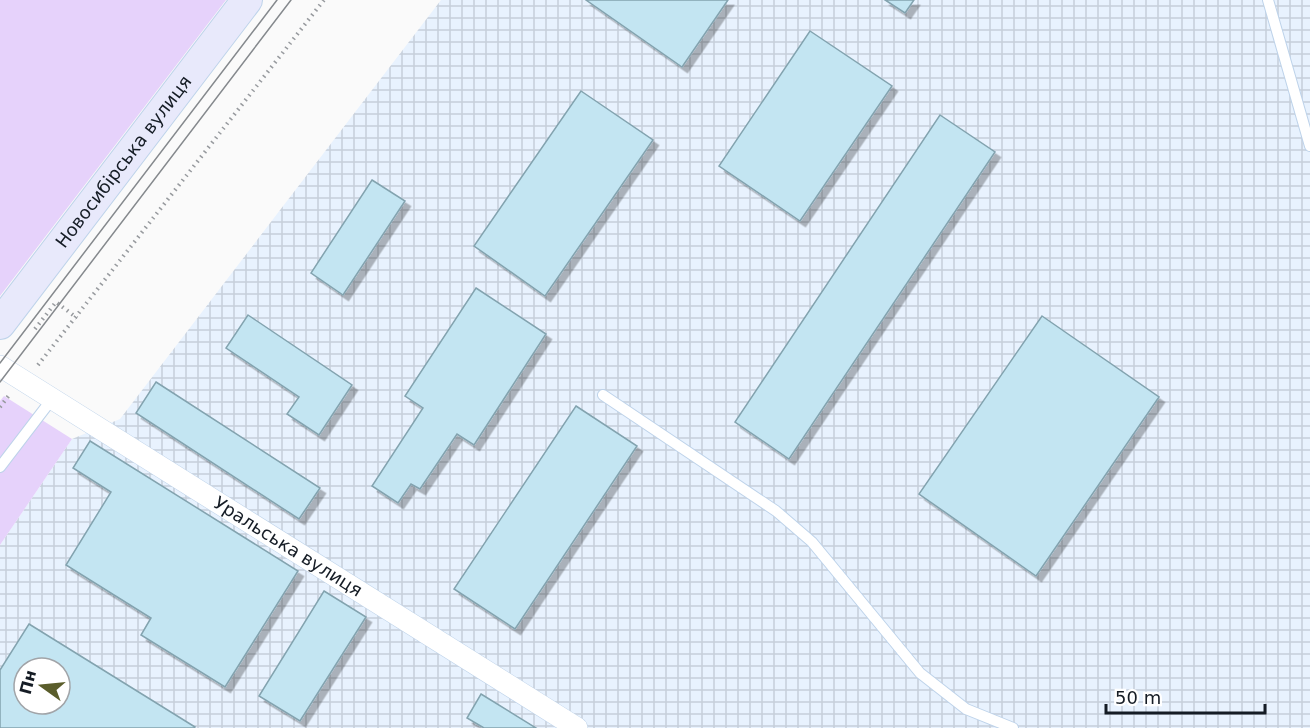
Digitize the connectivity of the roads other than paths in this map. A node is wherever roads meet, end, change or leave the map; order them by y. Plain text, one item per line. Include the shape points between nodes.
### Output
1 (247, 0) edge
2 (1268, 0) edge
3 (1310, 146) edge
4 (0, 324) edge
5 (0, 366) edge
6 (603, 395) dead end
7 (52, 399) junction
8 (0, 467) edge
9 (577, 728) edge
10 (1013, 728) edge

1 - 4 main road, Новосибірська вулиця
2 - 3 lane
5 - 7 street, Уральська вулиця
6 - 10 lane via 776,511 812,542 920,674 966,709
7 - 8 lane
7 - 9 street, Уральська вулиця

